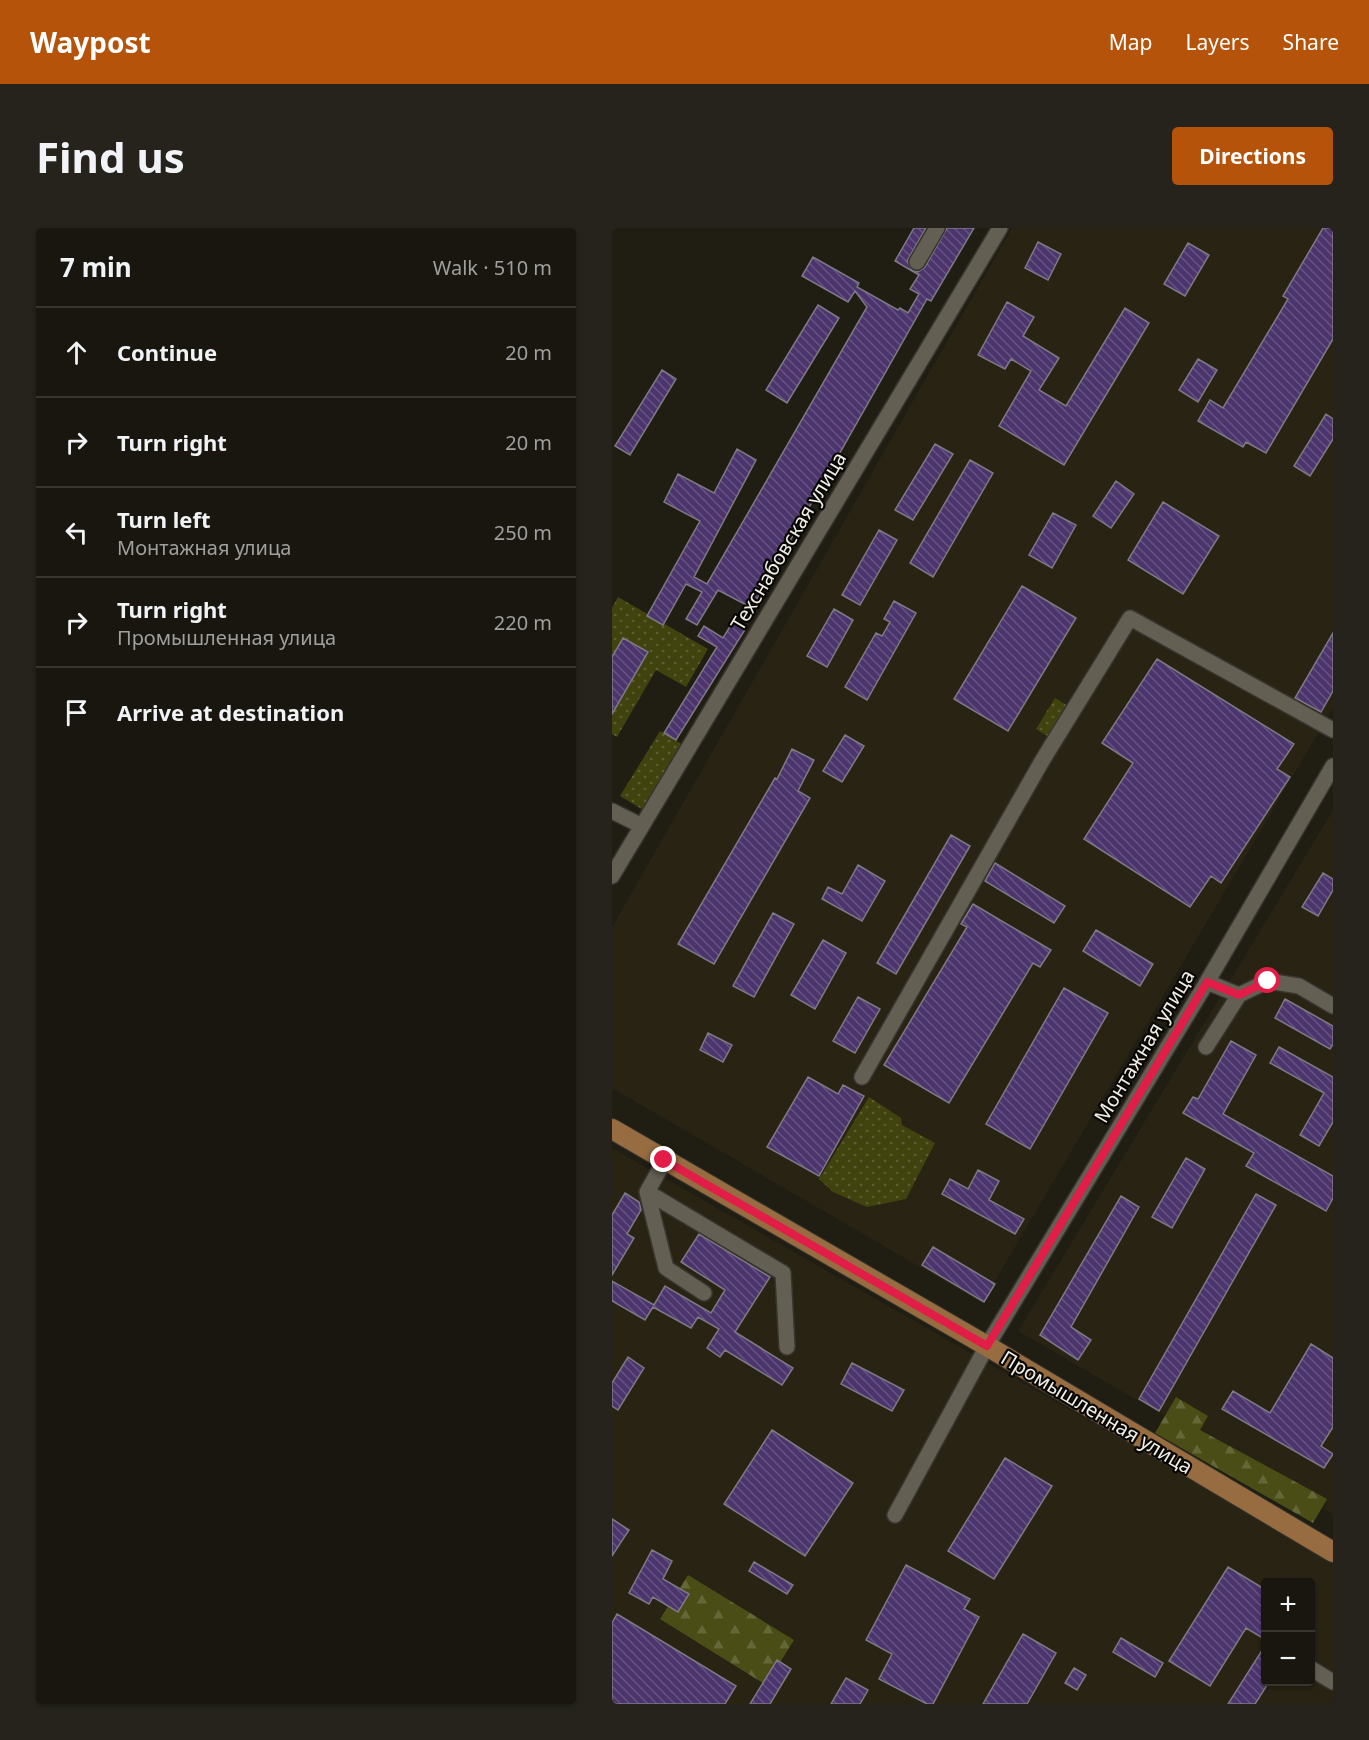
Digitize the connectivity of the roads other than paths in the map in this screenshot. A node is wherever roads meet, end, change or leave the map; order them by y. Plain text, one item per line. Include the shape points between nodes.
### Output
1 (937, 228) edge
2 (1000, 228) edge
3 (917, 262) dead end
4 (1333, 730) edge
5 (1333, 766) edge
6 (612, 811) edge
7 (642, 826) junction
8 (612, 876) edge
9 (1207, 982) junction
10 (1239, 995) junction
11 (1333, 1006) edge
12 (1206, 1047) dead end
13 (862, 1077) dead end
14 (612, 1129) edge
15 (664, 1160) junction
16 (647, 1192) junction
17 (704, 1293) dead end
18 (987, 1346) junction
19 (787, 1347) dead end
20 (895, 1515) dead end
21 (1333, 1552) edge
22 (1315, 1671) edge
23 (1333, 1682) edge

1 - 3 street
2 - 7 street, Техснабовская улица
4 - 13 street via 1130,618 1042,761
5 - 9 street, Монтажная улица
6 - 7 street
7 - 8 street, Техснабовская улица
9 - 10 street
9 - 18 street, Монтажная улица
10 - 11 street via 1268,981 1299,986
10 - 12 street
14 - 15 main road, Промышленная улица
15 - 16 street
15 - 18 main road, Промышленная улица
16 - 17 street via 666,1268
16 - 19 street via 783,1273
18 - 20 street, Монтажная улица
18 - 21 main road, Промышленная улица
22 - 23 street

